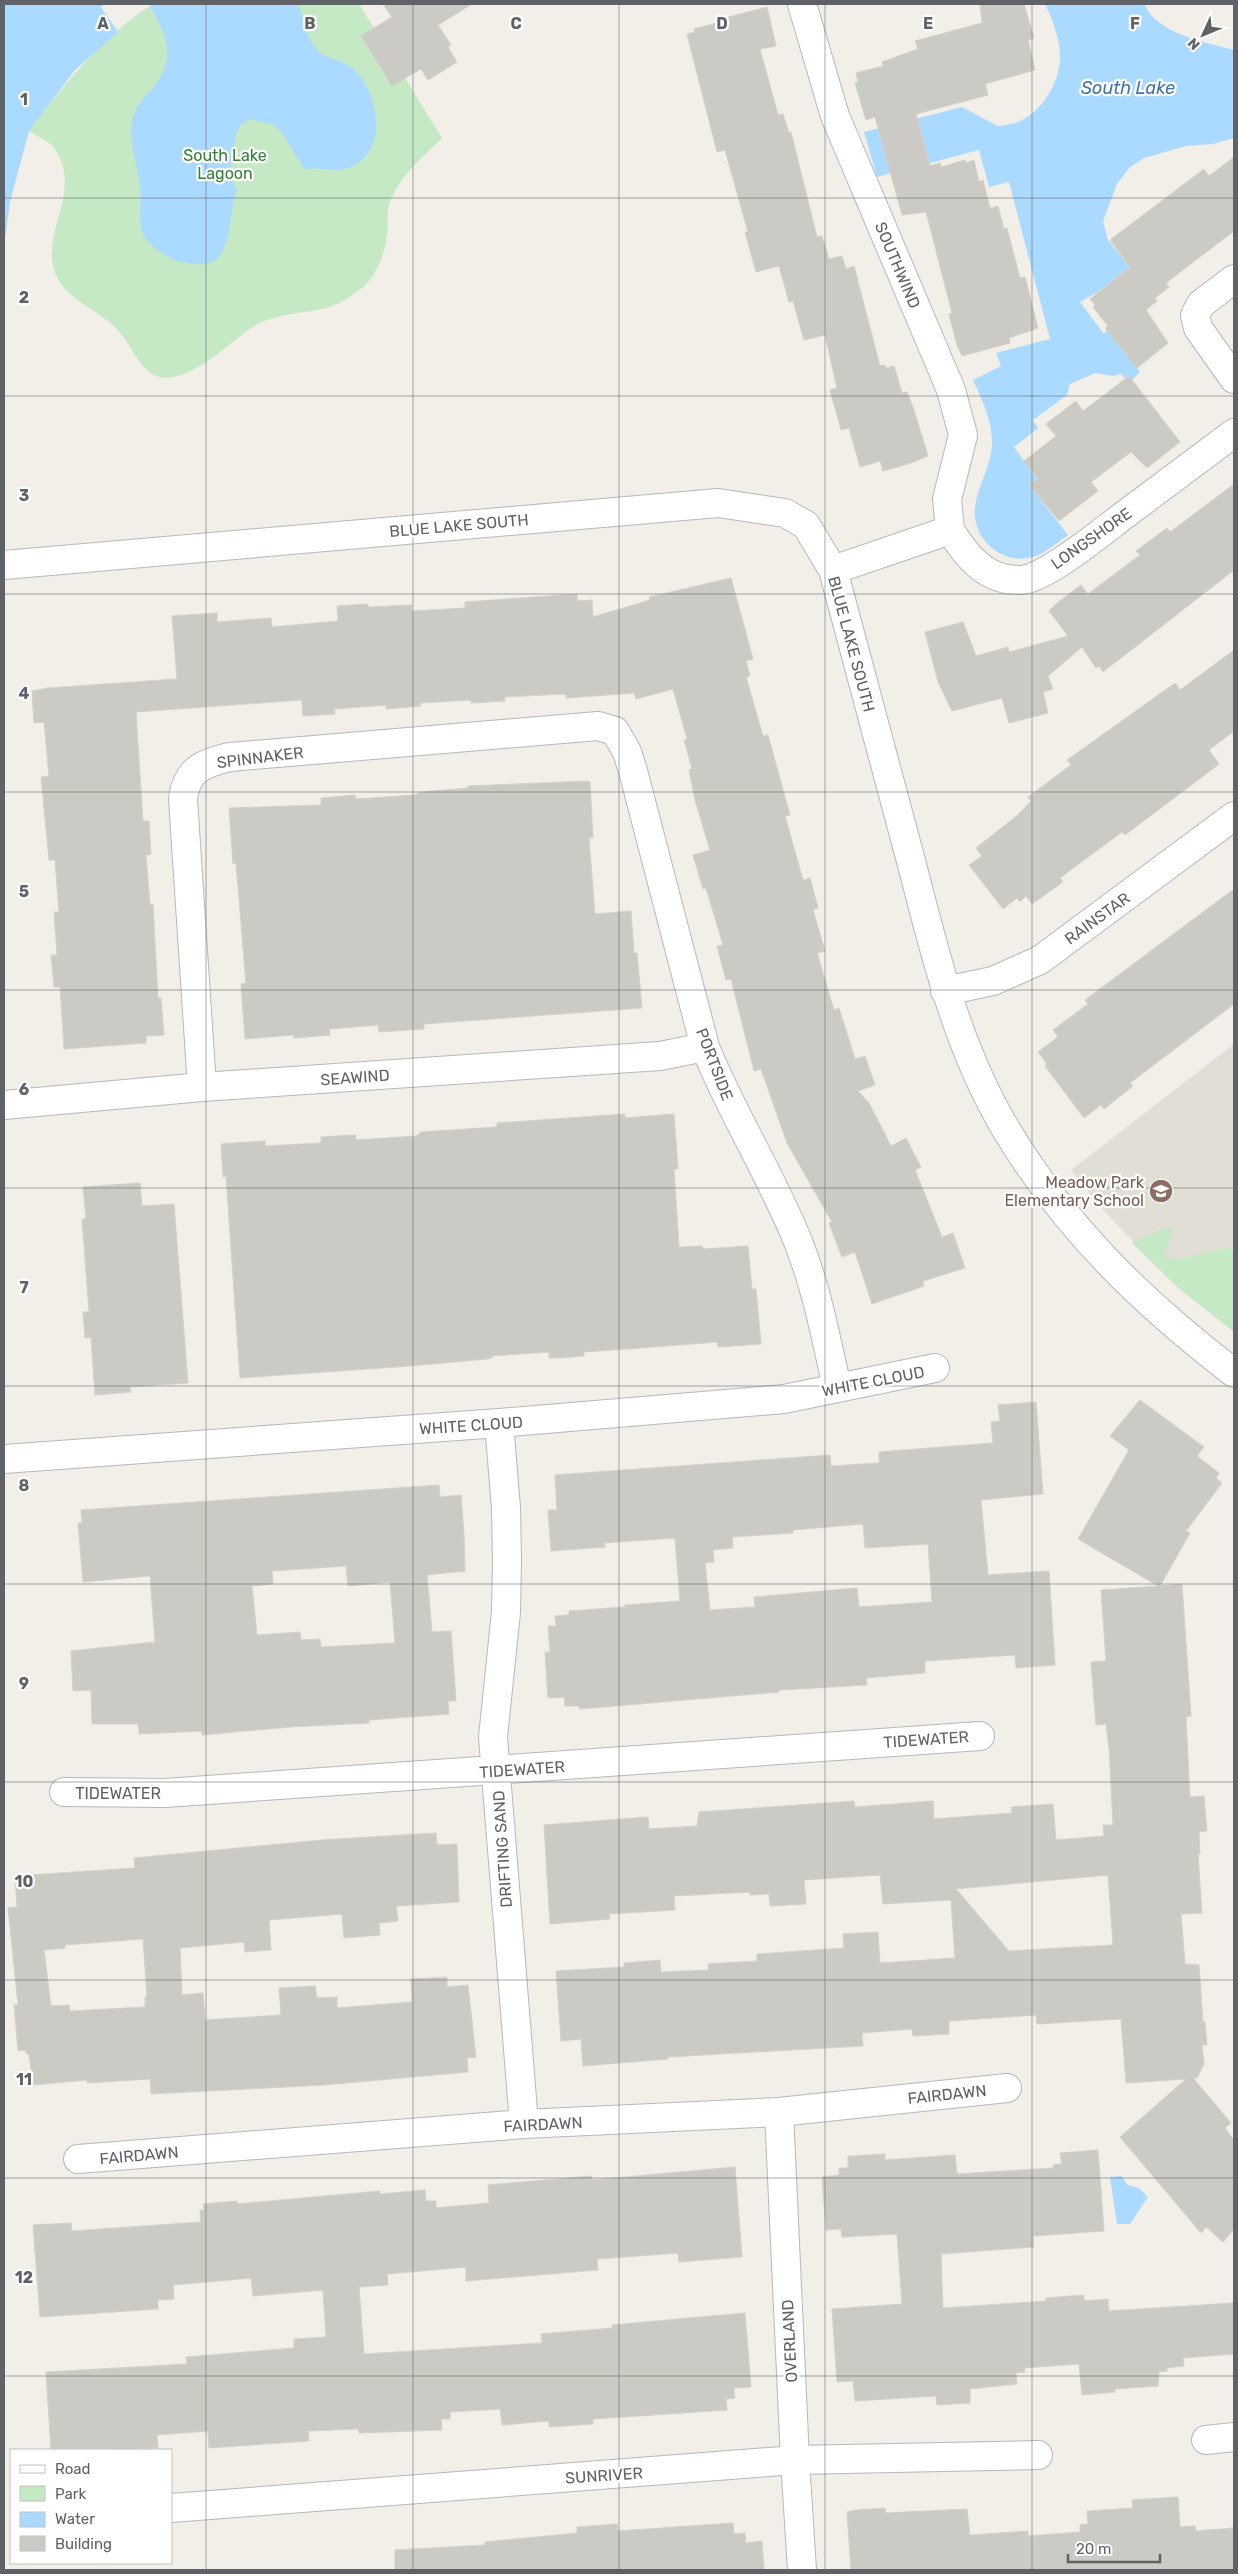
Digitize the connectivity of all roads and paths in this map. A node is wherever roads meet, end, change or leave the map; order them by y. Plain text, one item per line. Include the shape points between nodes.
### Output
1 (802, 4) edge
2 (1234, 278) edge
3 (1234, 379) edge
4 (1234, 432) edge
5 (950, 530) junction
6 (4, 565) edge
7 (833, 570) junction
8 (615, 731) joint
9 (1234, 816) edge
10 (945, 991) junction
11 (705, 1047) junction
12 (202, 1087) junction
13 (4, 1105) edge
14 (934, 1368) dead end
15 (1234, 1373) edge
16 (837, 1387) junction
17 (499, 1423) junction
18 (4, 1459) edge
19 (980, 1736) dead end
20 (496, 1771) junction
21 (64, 1792) dead end
22 (1008, 2088) dead end
23 (779, 2112) junction
24 (524, 2124) junction
25 (78, 2159) dead end
26 (1234, 2437) edge
27 (1206, 2440) dead end
28 (1038, 2455) dead end
29 (795, 2460) junction
30 (172, 2508) edge
31 (802, 2570) edge

1 - 5 street, SOUTHWIND via 835,116 951,390 962,435 947,500
2 - 3 street via 1202,304 1195,316 1198,328
4 - 5 street, LONGSHORE via 1063,561 1023,580 1005,579 987,572 965,554
5 - 7 street
6 - 7 street, BLUE LAKE SOUTH via 718,503 785,513 799,521 806,526
7 - 10 street, BLUE LAKE SOUTH
8 - 11 street, PORTSIDE via 633,771
8 - 12 street, SPINNAKER via 598,726 230,757 210,762 194,772 185,785 183,799
9 - 10 street, RAINSTAR via 1040,960 994,981
10 - 15 street, BLUE LAKE SOUTH via 971,1063 1006,1130 1046,1191 1092,1246 1153,1308
11 - 12 street, SEAWIND via 660,1056
11 - 16 street, PORTSIDE via 721,1087 798,1242 814,1287
12 - 13 street, SEAWIND
14 - 16 street, WHITE CLOUD
16 - 17 street, WHITE CLOUD via 784,1399
17 - 18 street, WHITE CLOUD
17 - 20 street, DRIFTING SAND via 507,1560 506,1612 493,1725
19 - 20 street, TIDEWATER
20 - 21 street, TIDEWATER via 165,1793
20 - 24 street, DRIFTING SAND
22 - 23 street, FAIRDAWN
23 - 24 street, FAIRDAWN
23 - 29 street, OVERLAND
24 - 25 street, FAIRDAWN
26 - 27 street
28 - 29 street, SUNRIVER
29 - 30 street, SUNRIVER
29 - 31 street, OVERLAND

